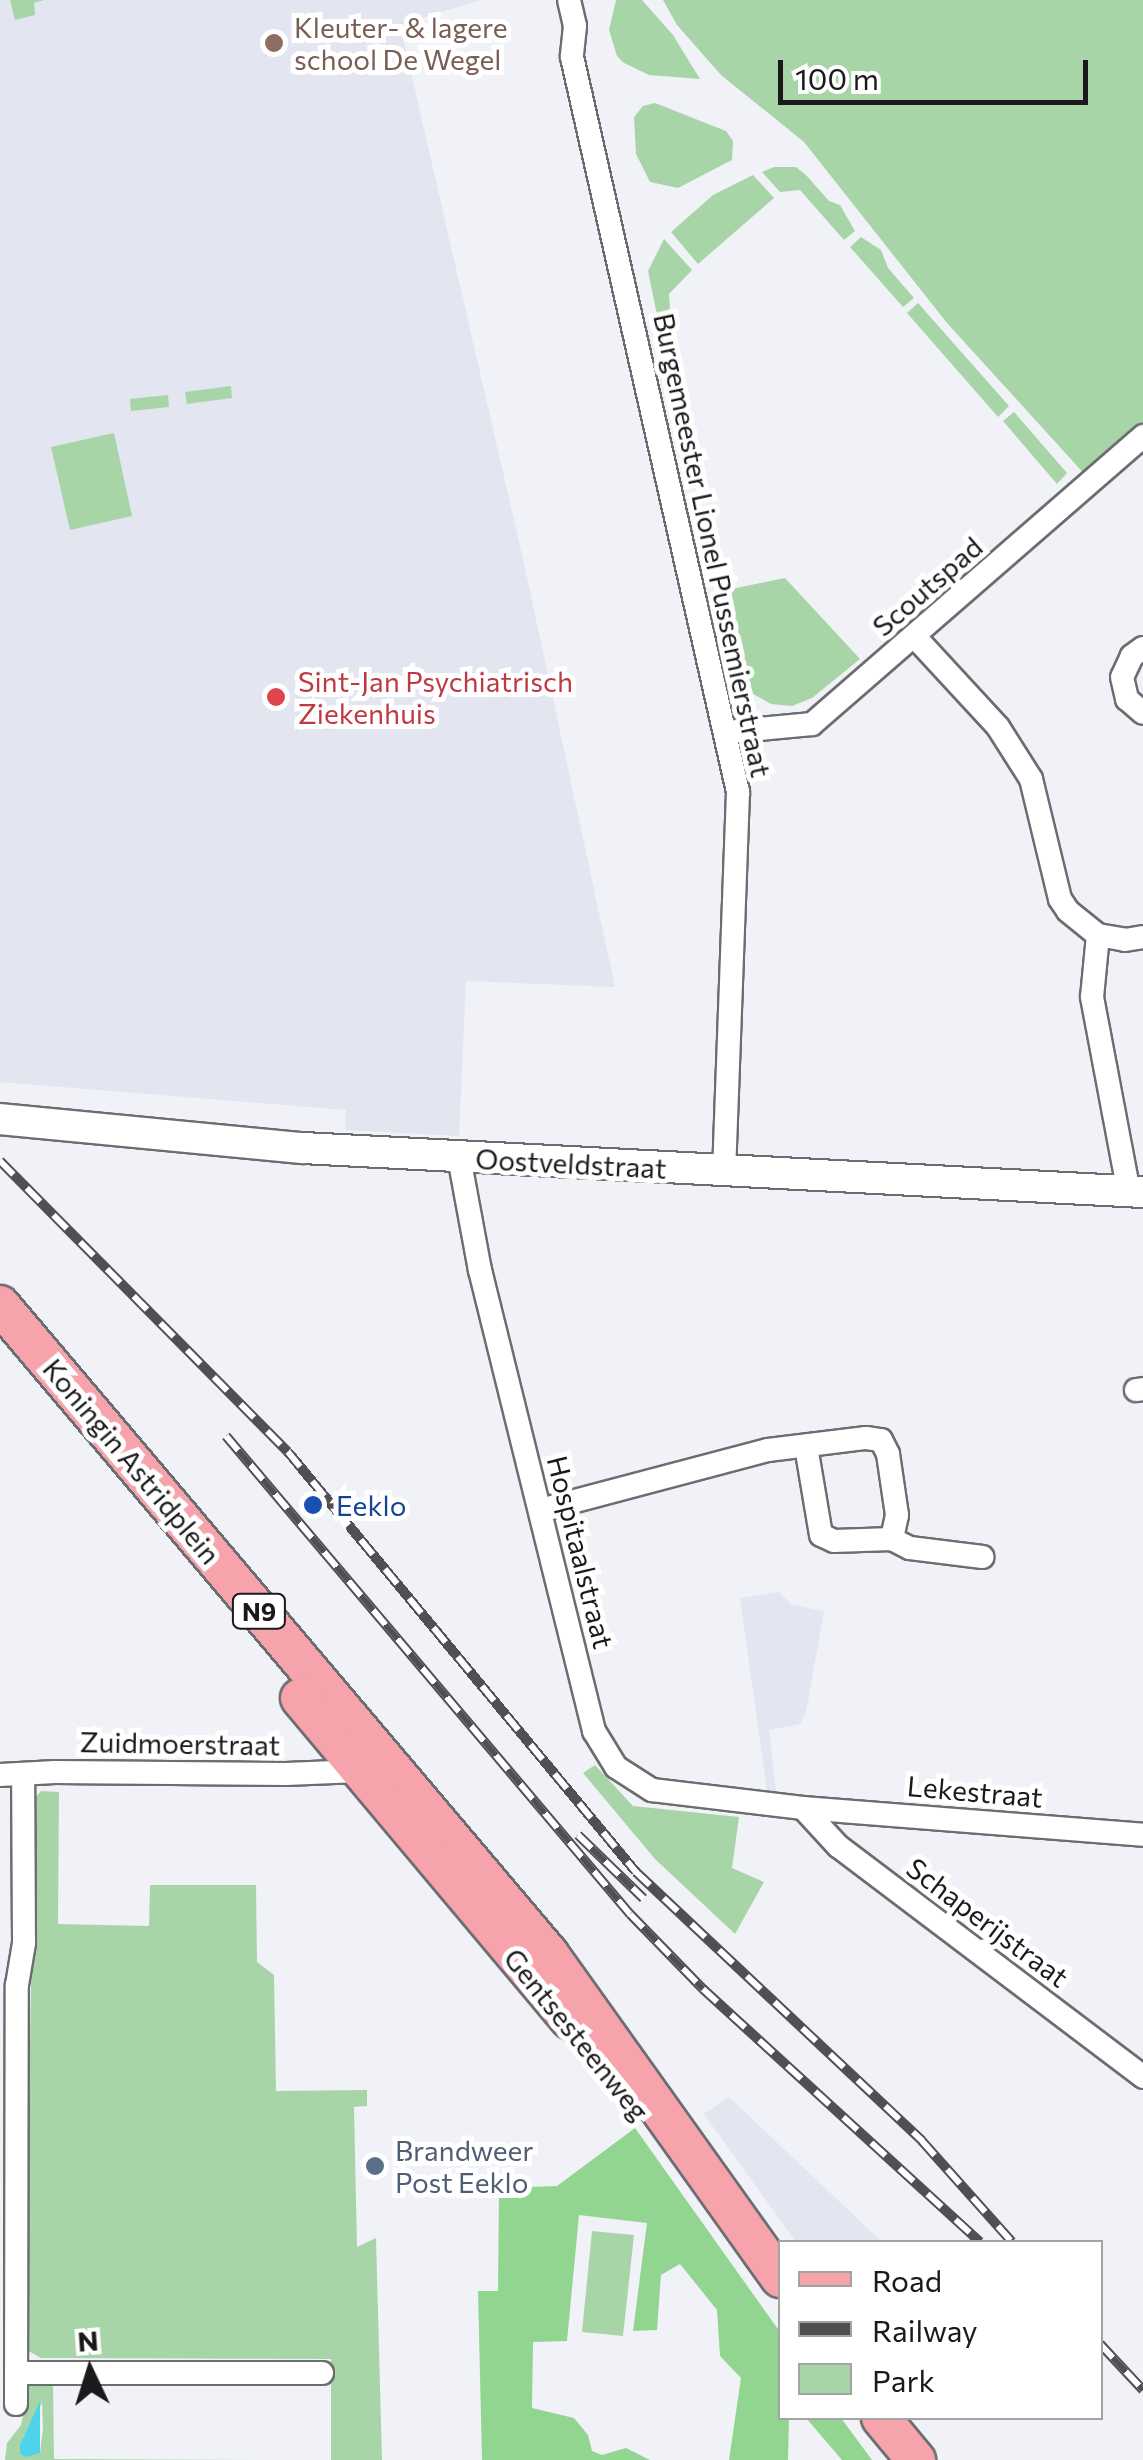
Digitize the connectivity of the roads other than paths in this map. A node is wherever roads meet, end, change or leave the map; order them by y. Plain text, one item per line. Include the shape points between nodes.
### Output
1 (570, 0) edge
2 (1143, 436) edge
3 (915, 637) junction
4 (1143, 648) edge
5 (1143, 713) edge
6 (728, 732) junction
7 (1098, 936) junction
8 (1143, 937) edge
9 (0, 1119) edge
10 (458, 1157) junction
11 (724, 1170) junction
12 (1136, 1192) edge
13 (0, 1304) edge
14 (0, 1340) edge
15 (806, 1446) junction
16 (540, 1510) junction
17 (892, 1539) junction
18 (982, 1557) dead end
19 (370, 1762) junction
20 (12, 1776) edge
21 (803, 1808) junction
22 (1143, 1834) edge
23 (1143, 2077) edge
24 (778, 2275) edge
25 (778, 2304) edge
26 (16, 2373) junction
27 (322, 2373) dead end
28 (16, 2404) dead end
29 (864, 2420) edge
30 (883, 2420) edge
31 (896, 2460) edge
32 (916, 2460) edge

1 - 6 street, Burgemeester Lionel Pussemierstraat via 572,57
2 - 3 street, Scoutspad
3 - 6 street, Scoutspad via 812,724
3 - 7 street via 998,728 1031,779 1060,899
4 - 5 street via 1122,677 1127,699
6 - 11 street, Burgemeester Lionel Pussemierstraat via 738,792
7 - 8 street
7 - 12 street via 1092,997
9 - 10 street, Oostveldstraat
10 - 11 street, Oostveldstraat
10 - 16 street, Hospitaalstraat
11 - 12 street, Oostveldstraat
13 - 19 main road, Koningin Astridplein / N9
14 - 19 main road, Koningin Astridplein / N9
15 - 16 street via 768,1450
15 - 17 street via 820,1535 834,1542
15 - 17 street via 881,1440 897,1515
16 - 21 street, Hospitaalstraat via 594,1731 616,1767 652,1790
17 - 18 street via 910,1548
19 - 20 street, Zuidmoerstraat via 256,1775
19 - 24 main road, Gentsesteenweg / N9 via 549,1954
19 - 25 main road, Gentsesteenweg / N9 via 600,2056
20 - 26 street via 24,1943 18,1985
21 - 22 street, Lekestraat
21 - 23 street, Schaperijstraat via 838,1846
26 - 27 street
26 - 28 street
29 - 31 main road
30 - 32 main road

